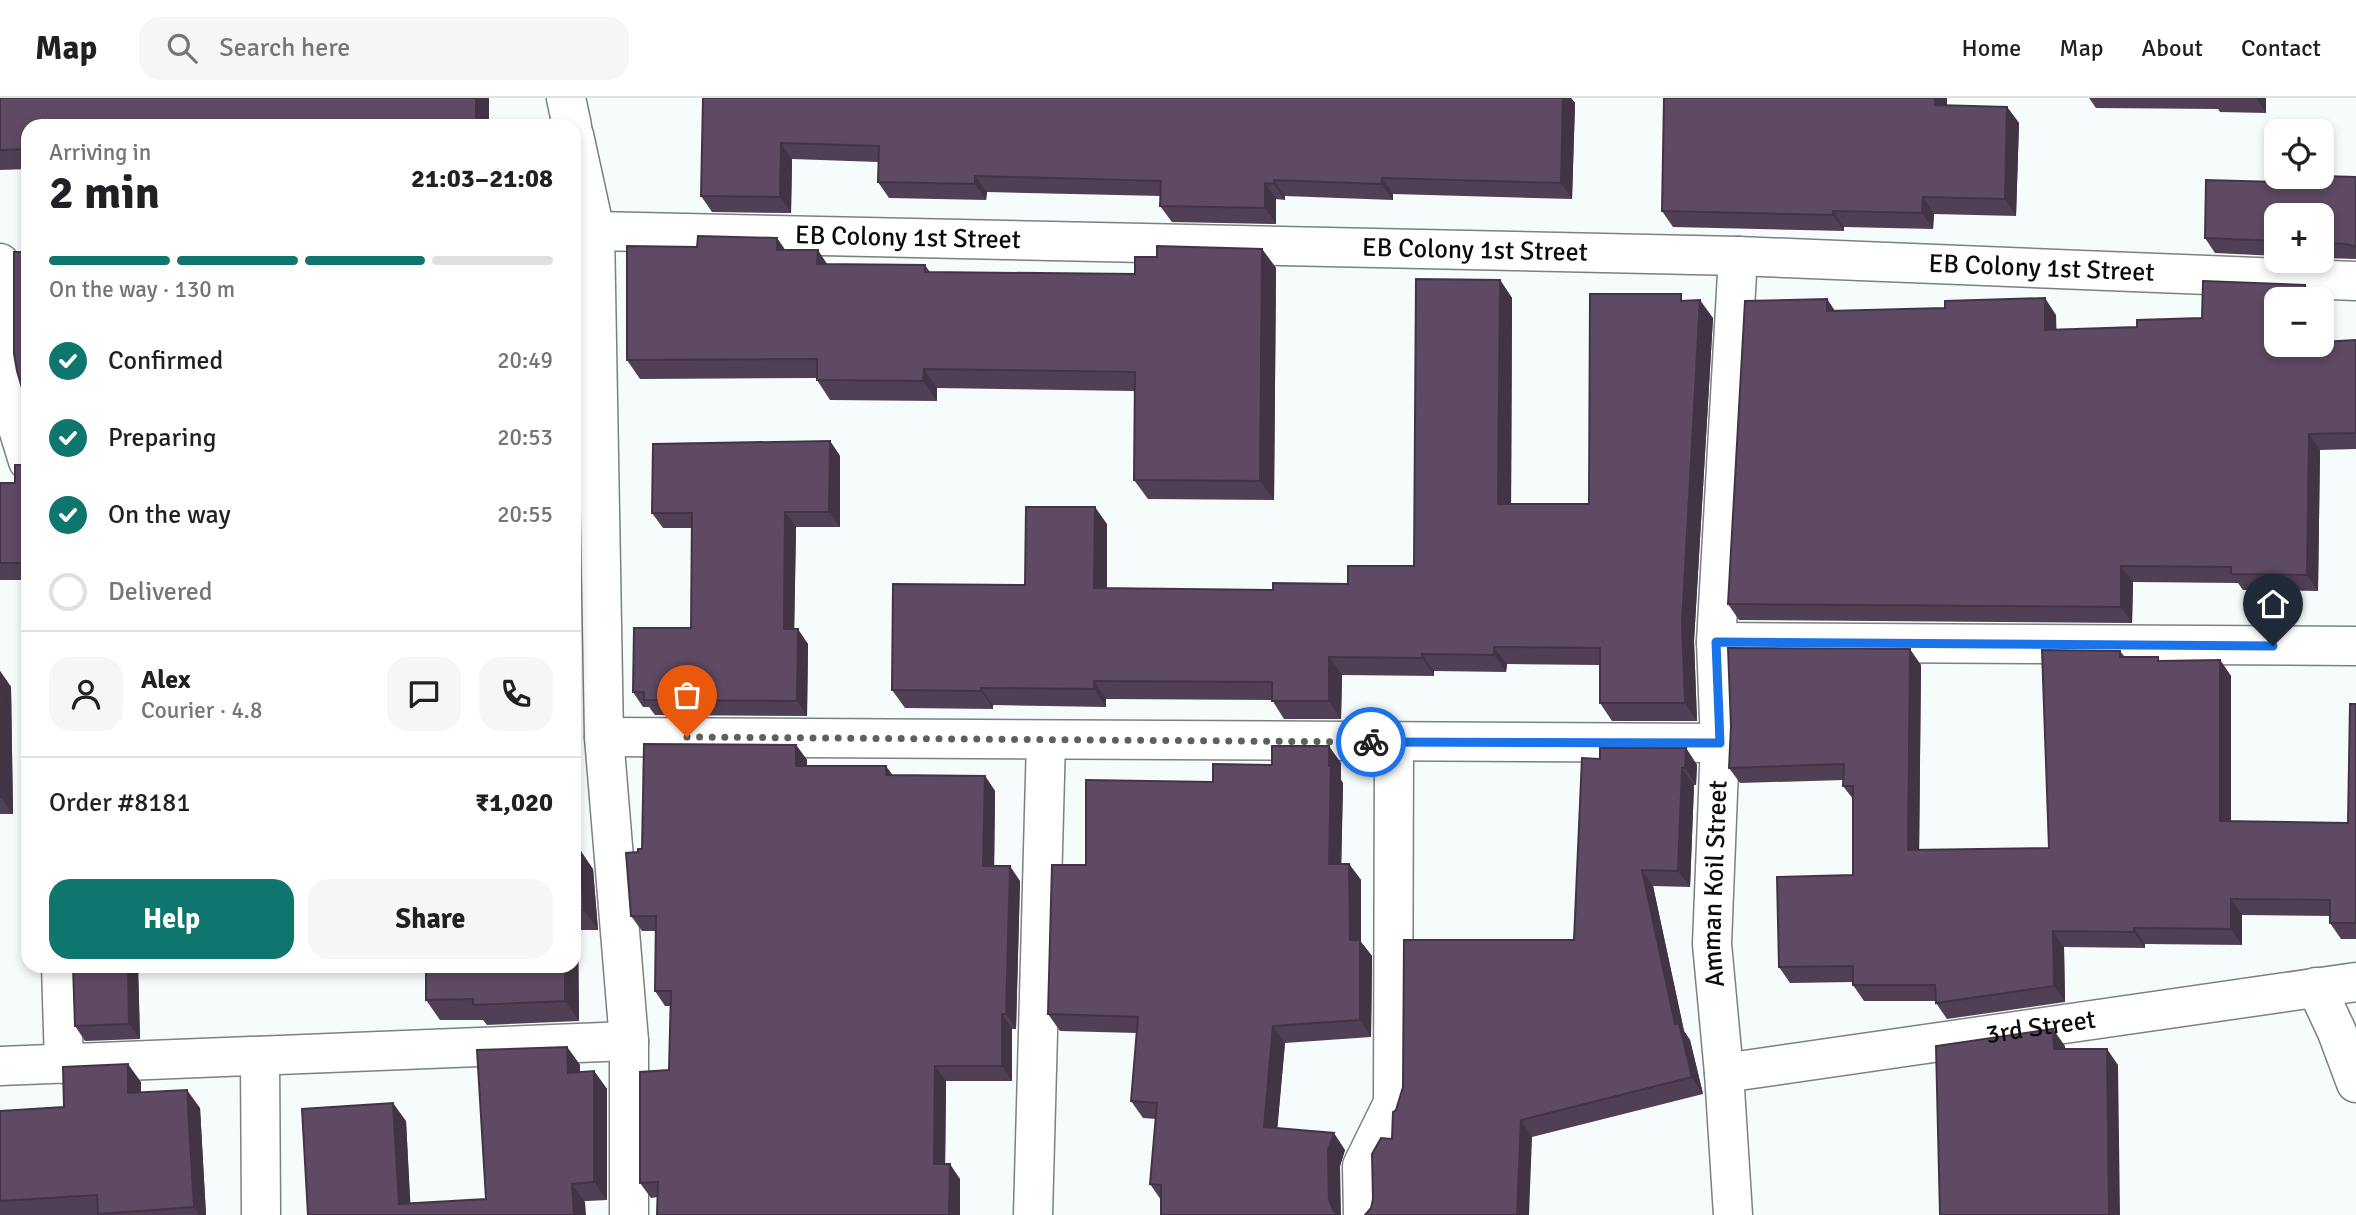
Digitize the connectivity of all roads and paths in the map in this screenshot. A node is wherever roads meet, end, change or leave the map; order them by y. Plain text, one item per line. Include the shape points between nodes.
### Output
1 (566, 98) edge
2 (570, 119) edge
3 (581, 167) edge
4 (595, 232) junction
5 (1738, 256) junction
6 (0, 263) edge
7 (2356, 281) edge
8 (586, 411) edge
9 (21, 436) edge
10 (1716, 642) junction
11 (2356, 646) edge
12 (604, 737) junction
13 (1046, 740) junction
14 (1394, 742) junction
15 (1720, 743) junction
16 (61, 973) edge
17 (2356, 982) edge
18 (2316, 988) junction
19 (629, 1041) junction
20 (260, 1056) junction
21 (64, 1064) junction
22 (0, 1066) edge
23 (1724, 1073) junction
24 (2356, 1083) edge
25 (261, 1215) edge
26 (629, 1215) edge
27 (1034, 1215) edge
28 (1363, 1215) edge
29 (1733, 1215) edge

1 - 2 street
3 - 4 street
4 - 5 street, EB Colony 1st Street
4 - 8 street
5 - 7 street, EB Colony 1st Street
5 - 10 street, Amman Koil Street
6 - 9 street via 2,359
8 - 12 street
10 - 11 street
10 - 15 street, Amman Koil Street
12 - 13 street
12 - 19 street
13 - 14 street
13 - 27 street
14 - 15 street
14 - 28 street via 1393,1103 1362,1166
15 - 23 street, Amman Koil Street via 1712,944
16 - 21 street
17 - 18 street, 3rd Street
18 - 23 street, 3rd Street
18 - 24 street
19 - 20 street
19 - 26 street
20 - 21 street
20 - 25 street
21 - 22 street
23 - 29 street, Amman Koil Street

